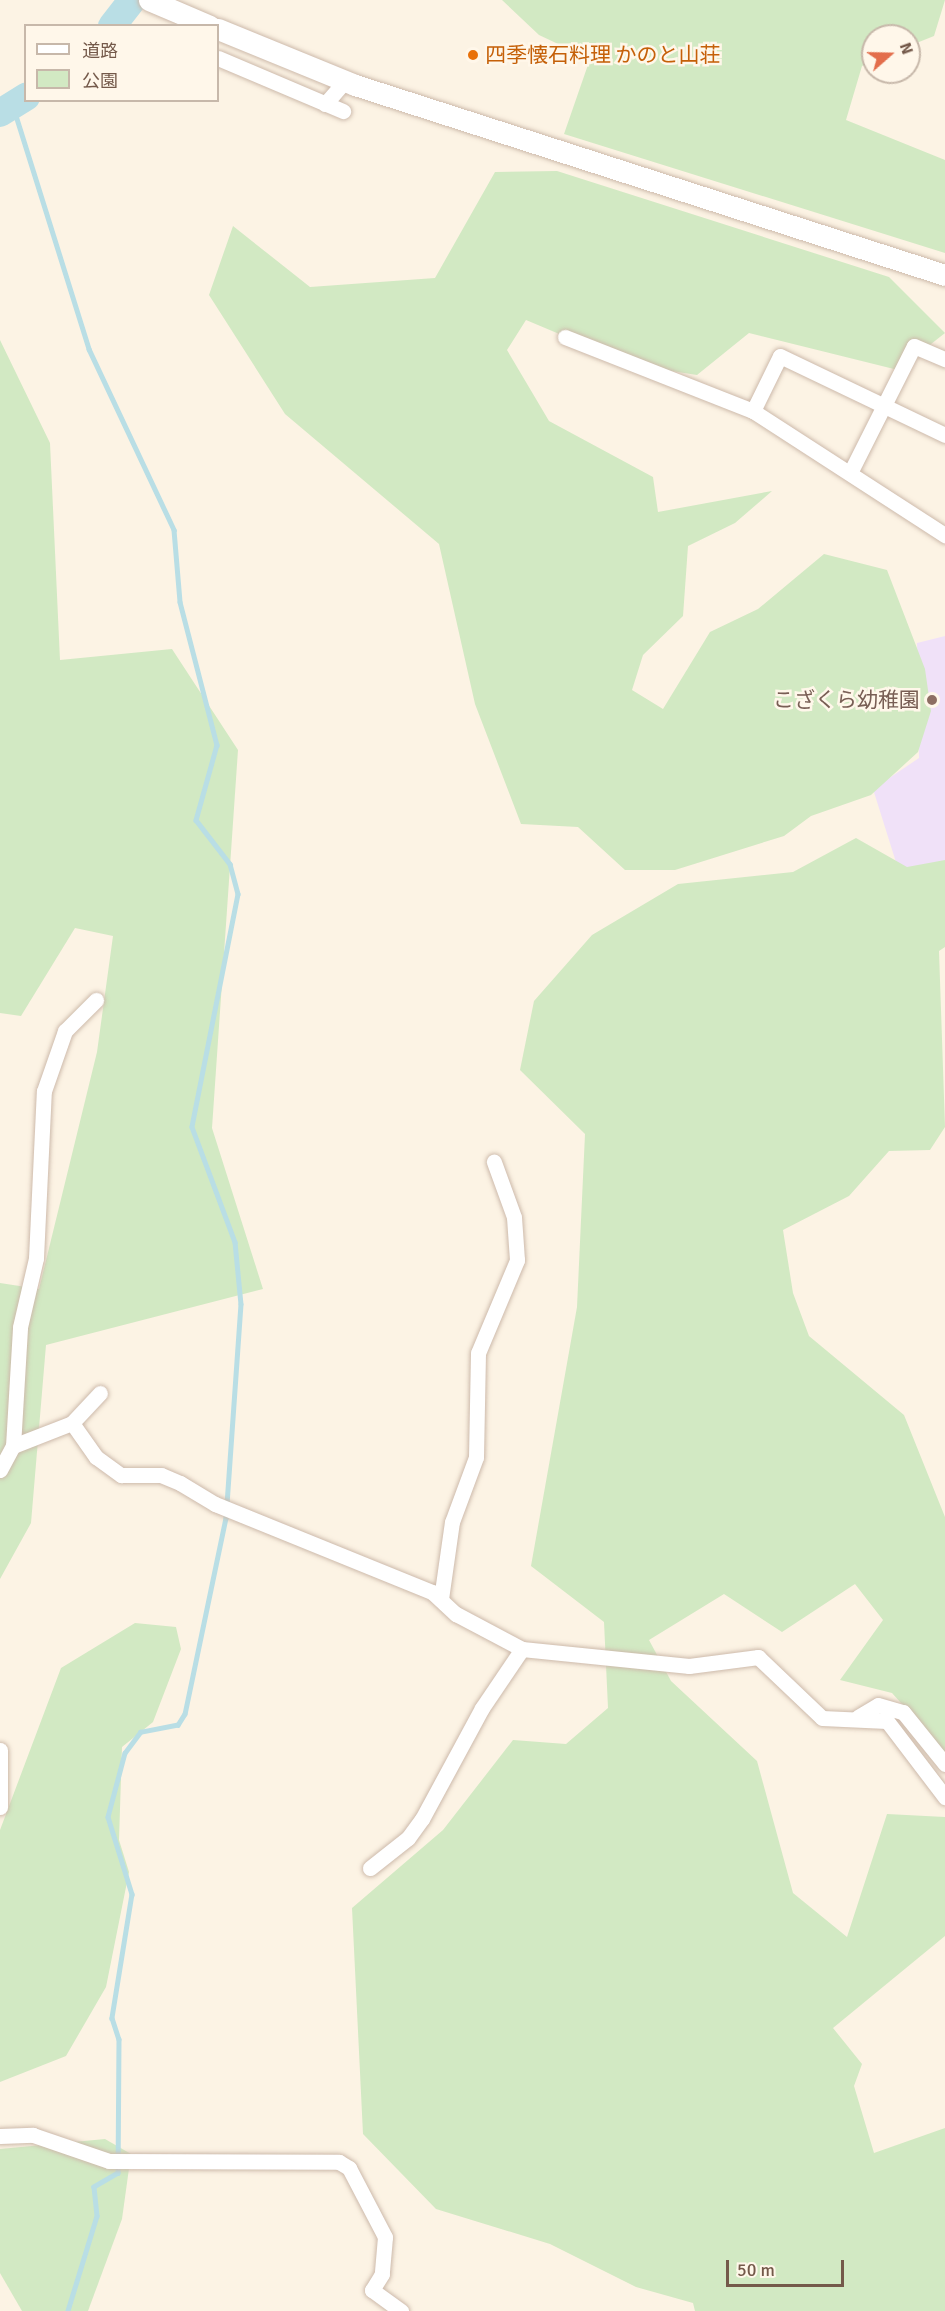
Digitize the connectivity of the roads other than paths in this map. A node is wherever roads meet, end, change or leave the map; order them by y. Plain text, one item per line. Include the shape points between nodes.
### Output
1 (156, 3) edge
2 (205, 24) edge
3 (219, 29) edge
4 (219, 58) edge
5 (345, 81) junction
6 (325, 104) junction
7 (343, 111) dead end
8 (945, 275) edge
9 (565, 337) dead end
10 (945, 359) edge
11 (886, 406) junction
12 (753, 411) junction
13 (945, 435) edge
14 (850, 473) junction
15 (945, 535) edge
16 (96, 1000) dead end
17 (494, 1162) dead end
18 (100, 1393) dead end
19 (72, 1423) junction
20 (13, 1446) junction
21 (0, 1470) edge
22 (441, 1599) junction
23 (522, 1649) junction
24 (858, 1717) junction
25 (0, 1750) edge
26 (945, 1764) edge
27 (945, 1797) edge
28 (0, 1807) edge
29 (370, 1868) dead end
30 (0, 2136) edge
31 (401, 2311) edge

1 - 2 street
3 - 5 street
4 - 6 street
5 - 6 street
5 - 8 street
6 - 7 street
9 - 12 street
10 - 11 street via 914,346
11 - 12 street via 780,356
11 - 13 street
11 - 14 street
12 - 14 street
14 - 15 street
16 - 20 street via 65,1031 44,1092 36,1258 20,1327
17 - 22 street via 514,1216 517,1260 478,1353 476,1457 452,1522
18 - 19 street
19 - 20 street
19 - 22 street via 96,1457 121,1475 161,1475 214,1504
20 - 21 street
22 - 23 street
23 - 24 street via 689,1666 758,1657 822,1718
23 - 29 street via 482,1708 422,1819 408,1838
24 - 26 street via 878,1705 903,1712
24 - 27 street via 887,1721 900,1731
25 - 28 street
30 - 31 street via 33,2135 109,2162 339,2162 349,2168 385,2237 382,2274 372,2290

